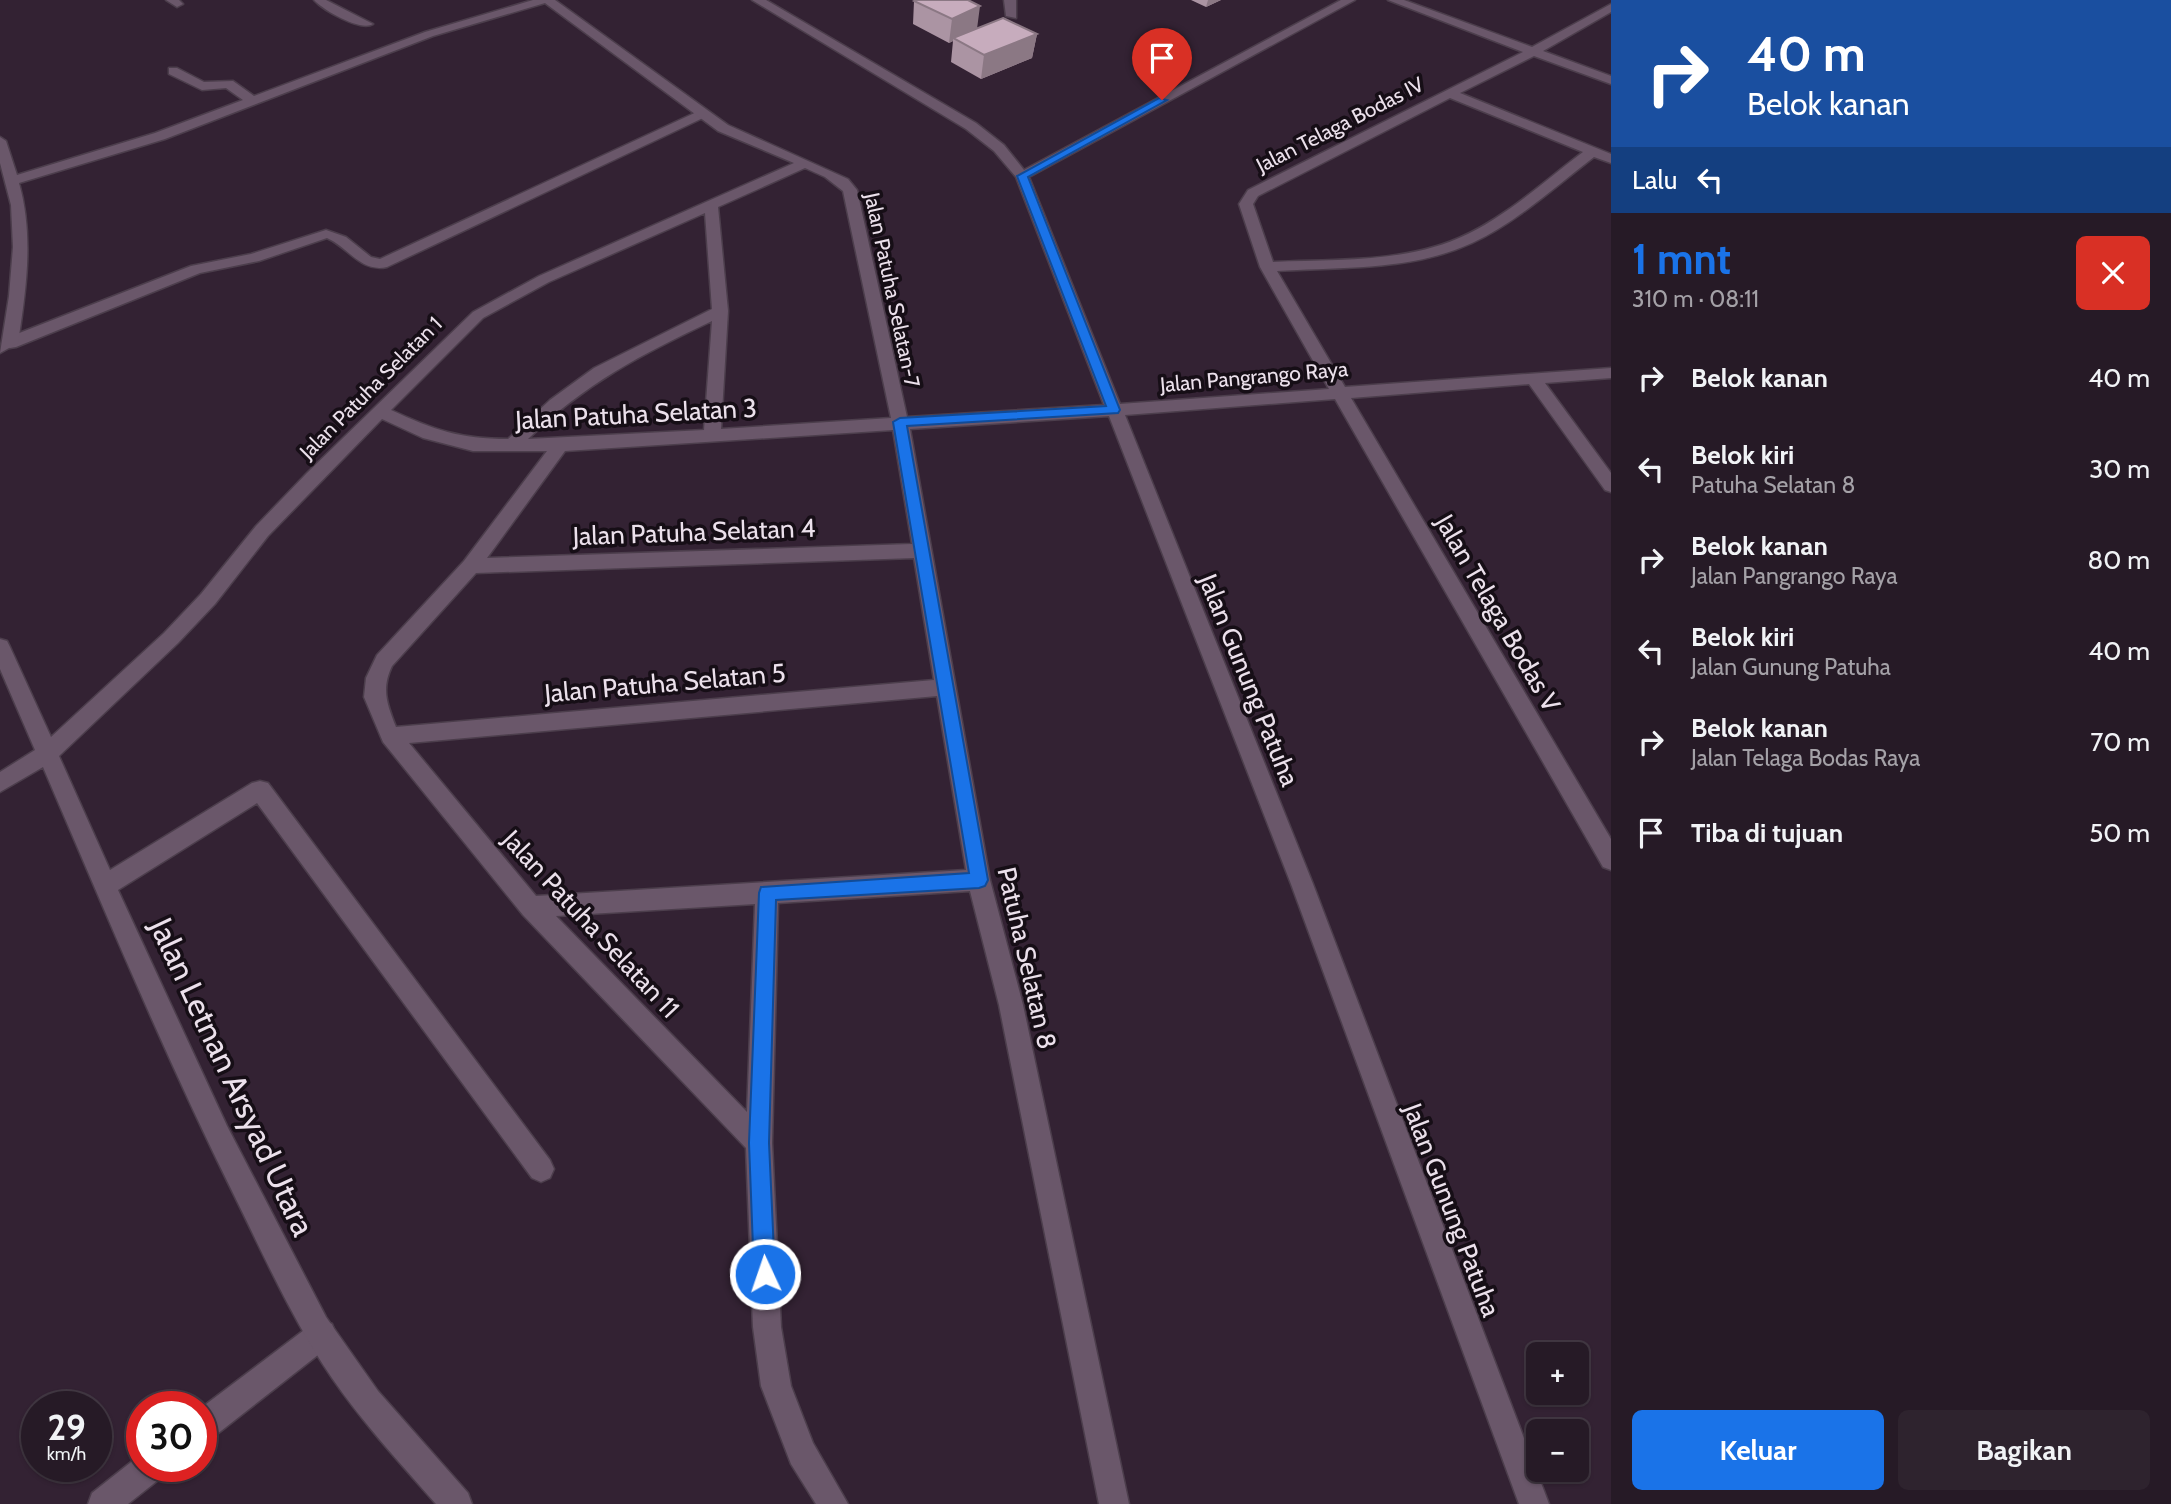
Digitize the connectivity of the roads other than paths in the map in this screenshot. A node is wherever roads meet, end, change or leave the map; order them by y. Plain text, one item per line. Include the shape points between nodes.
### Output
1 (320, 0) edge
2 (546, 0) edge
3 (758, 0) edge
4 (1010, 0) edge
5 (1349, 0) edge
6 (1394, 0) edge
7 (1609, 10) edge
8 (1012, 16) dead end
9 (367, 24) dead end
10 (1534, 51) junction
11 (173, 71) dead end
12 (1611, 80) edge
13 (1448, 93) junction
14 (254, 102) junction
15 (701, 114) junction
16 (0, 141) edge
17 (1593, 151) junction
18 (1611, 159) edge
19 (804, 163) junction
20 (1022, 176) junction
21 (12, 181) junction
22 (711, 204) junction
23 (1267, 267) junction
24 (720, 311) junction
25 (5, 345) edge
26 (1611, 373) edge
27 (1533, 379) junction
28 (1339, 391) junction
29 (1114, 410) junction
30 (381, 412) junction
31 (900, 422) junction
32 (712, 433) junction
33 (560, 445) junction
34 (511, 446) junction
35 (1611, 486) edge
36 (920, 551) junction
37 (471, 566) junction
38 (0, 647) edge
39 (946, 687) junction
40 (390, 736) junction
41 (48, 753) junction
42 (0, 783) edge
43 (1611, 860) edge
44 (979, 880) junction
45 (106, 885) junction
46 (767, 893) junction
47 (531, 907) junction
48 (759, 1143) junction
49 (541, 1169) dead end
50 (322, 1334) junction
51 (217, 1415) edge
52 (131, 1482) edge
53 (103, 1504) edge
54 (457, 1504) edge
55 (834, 1504) edge
56 (1114, 1504) edge
57 (1534, 1504) edge

1 - 9 street
2 - 14 street via 429,34
2 - 15 street, Jalan Patuha Selatan-7
3 - 20 street, Jalan Gunung Patuha via 971,126 999,148
4 - 8 street
5 - 20 street
6 - 10 street
7 - 10 street, Jalan Telaga Bodas IV
10 - 12 street
10 - 13 street, Jalan Telaga Bodas IV
11 - 14 street via 202,86 229,84
13 - 17 street
13 - 23 street, Jalan Telaga Bodas IV via 1249,197 1247,209
14 - 21 street
15 - 19 street, Jalan Patuha Selatan-7
15 - 25 street via 382,264 365,261 336,236 326,234 254,258 196,269
16 - 21 street
17 - 18 street
17 - 23 street via 1494,223 1447,248 1411,257
19 - 22 street, Jalan Patuha Selatan 1
19 - 31 street, Jalan Patuha Selatan-7 via 838,178 850,190
20 - 29 street, Jalan Gunung Patuha
21 - 25 street via 20,243 16,313
22 - 24 street
22 - 30 street, Jalan Patuha Selatan 1 via 509,296 471,321
23 - 28 street, Jalan Telaga Bodas IV
24 - 32 street
24 - 34 street via 596,376 564,397
26 - 27 street, Jalan Pangrango Raya
27 - 28 street, Jalan Pangrango Raya
27 - 35 street
28 - 29 street, Jalan Pangrango Raya
28 - 43 street, Jalan Telaga Bodas V
29 - 31 street, Jalan Pangrango Raya
29 - 57 street, Jalan Gunung Patuha via 1302,884
30 - 34 street, Jalan Patuha Selatan 3 via 450,441
30 - 41 street, Jalan Patuha Selatan 1 via 262,531 171,638
31 - 32 street, Jalan Patuha Selatan 3
31 - 36 street, Patuha Selatan 8
32 - 33 street, Jalan Patuha Selatan 3
33 - 34 street, Jalan Patuha Selatan 3
33 - 37 street, Jalan Patuha Selatan 11
36 - 37 street, Jalan Patuha Selatan 4
36 - 39 street, Patuha Selatan 8
37 - 40 street, Jalan Patuha Selatan 11 via 379,670 374,697
38 - 41 street, Jalan Letnan Arsyad Utara
39 - 40 street, Jalan Patuha Selatan 5
39 - 44 street, Patuha Selatan 8
40 - 47 street, Jalan Patuha Selatan 11
41 - 42 street, Jalan Patuha Selatan 1
41 - 45 street, Jalan Letnan Arsyad Utara
44 - 46 street
44 - 56 street, Patuha Selatan 8 via 1014,1018
45 - 49 street via 260,790
45 - 50 street, Jalan Letnan Arsyad Utara via 221,1143
46 - 47 street
46 - 48 street
47 - 48 street, Jalan Patuha Selatan 11
48 - 55 street via 767,1327 776,1386 802,1453
50 - 51 street
50 - 54 street, Jalan Letnan Arsyad Utara via 384,1421
52 - 53 street

